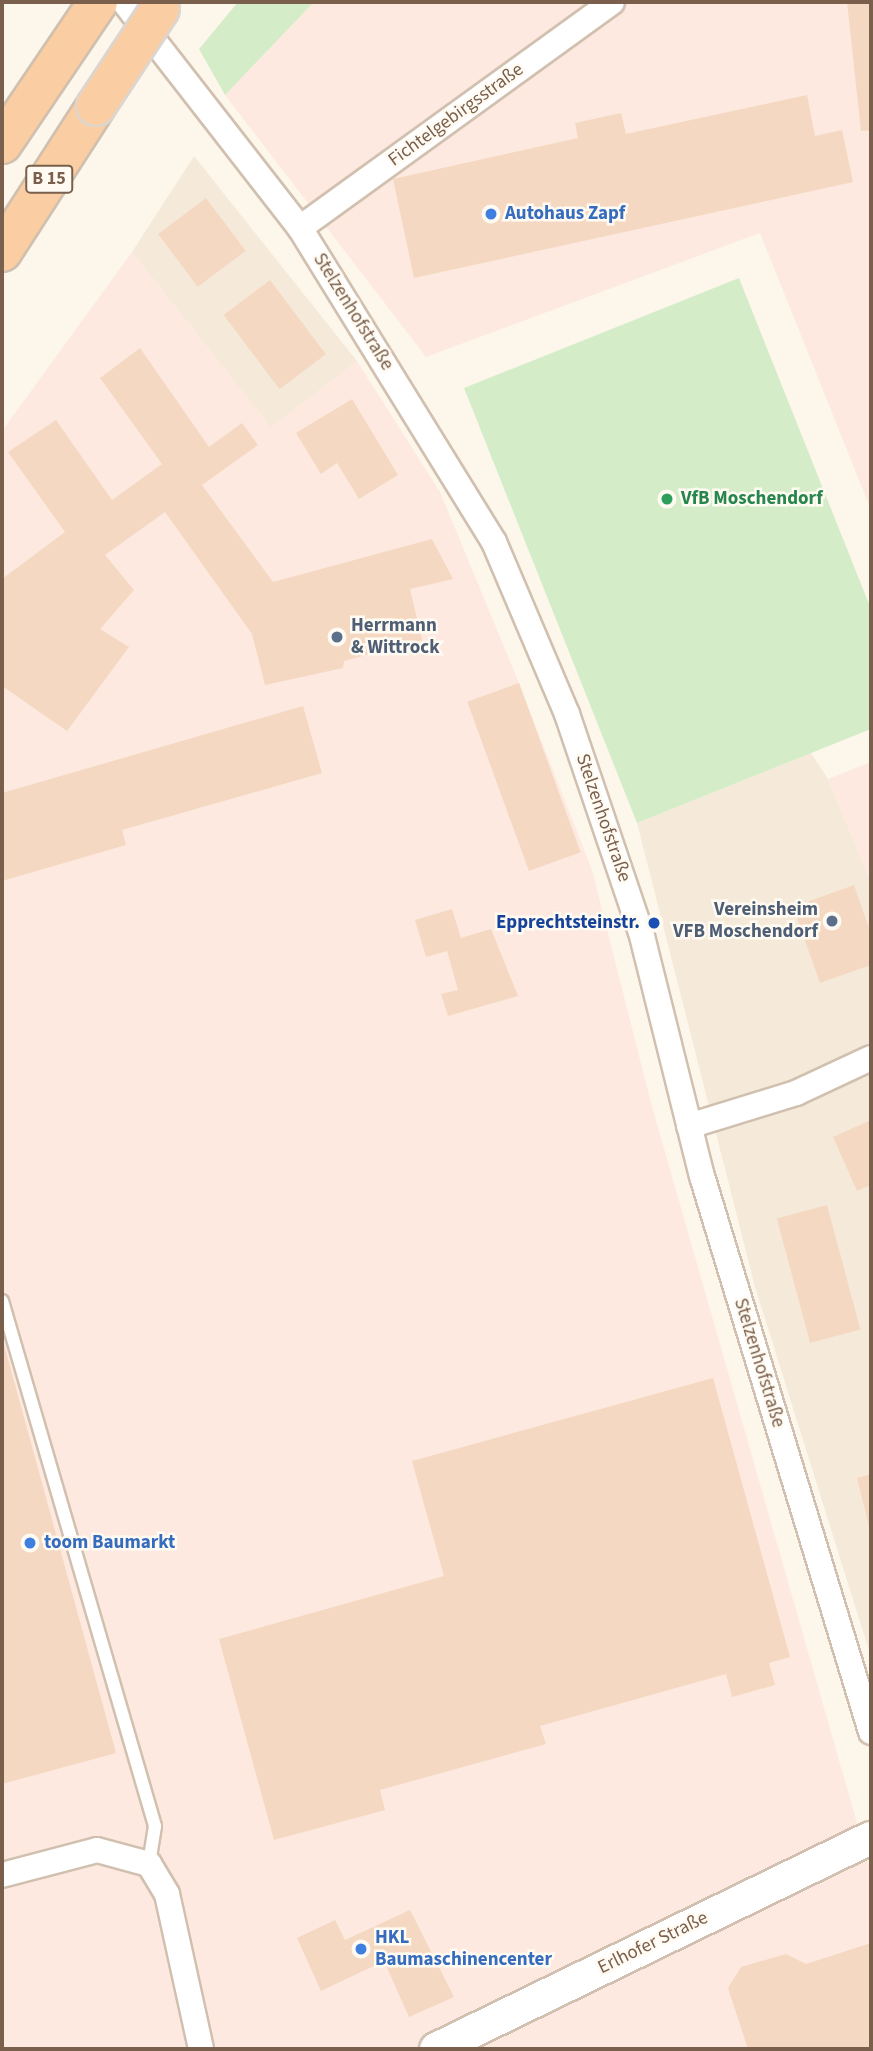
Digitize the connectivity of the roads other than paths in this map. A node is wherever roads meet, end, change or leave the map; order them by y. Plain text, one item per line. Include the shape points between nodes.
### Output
1 (99, 2) edge
2 (611, 2) edge
3 (154, 4) edge
4 (2, 144) edge
5 (300, 229) junction
6 (2, 252) edge
7 (871, 1058) edge
8 (689, 1126) junction
9 (2, 1301) edge
10 (871, 1731) edge
11 (871, 1839) edge
12 (149, 1864) junction
13 (2, 1875) edge
14 (201, 2049) edge
15 (436, 2049) edge

1 - 4 highway
2 - 5 street, Fichtelgebirgsstraße
3 - 5 street, Stelzenhofstraße
3 - 6 highway, B 15, bridge via 96,106
5 - 8 street, Stelzenhofstraße via 494,541 567,714 641,932
7 - 8 street via 796,1093
8 - 10 street, Stelzenhofstraße
9 - 12 lane via 155,1826
11 - 15 street, Erlhofer Straße
12 - 13 street via 97,1850
12 - 14 street via 167,1894

